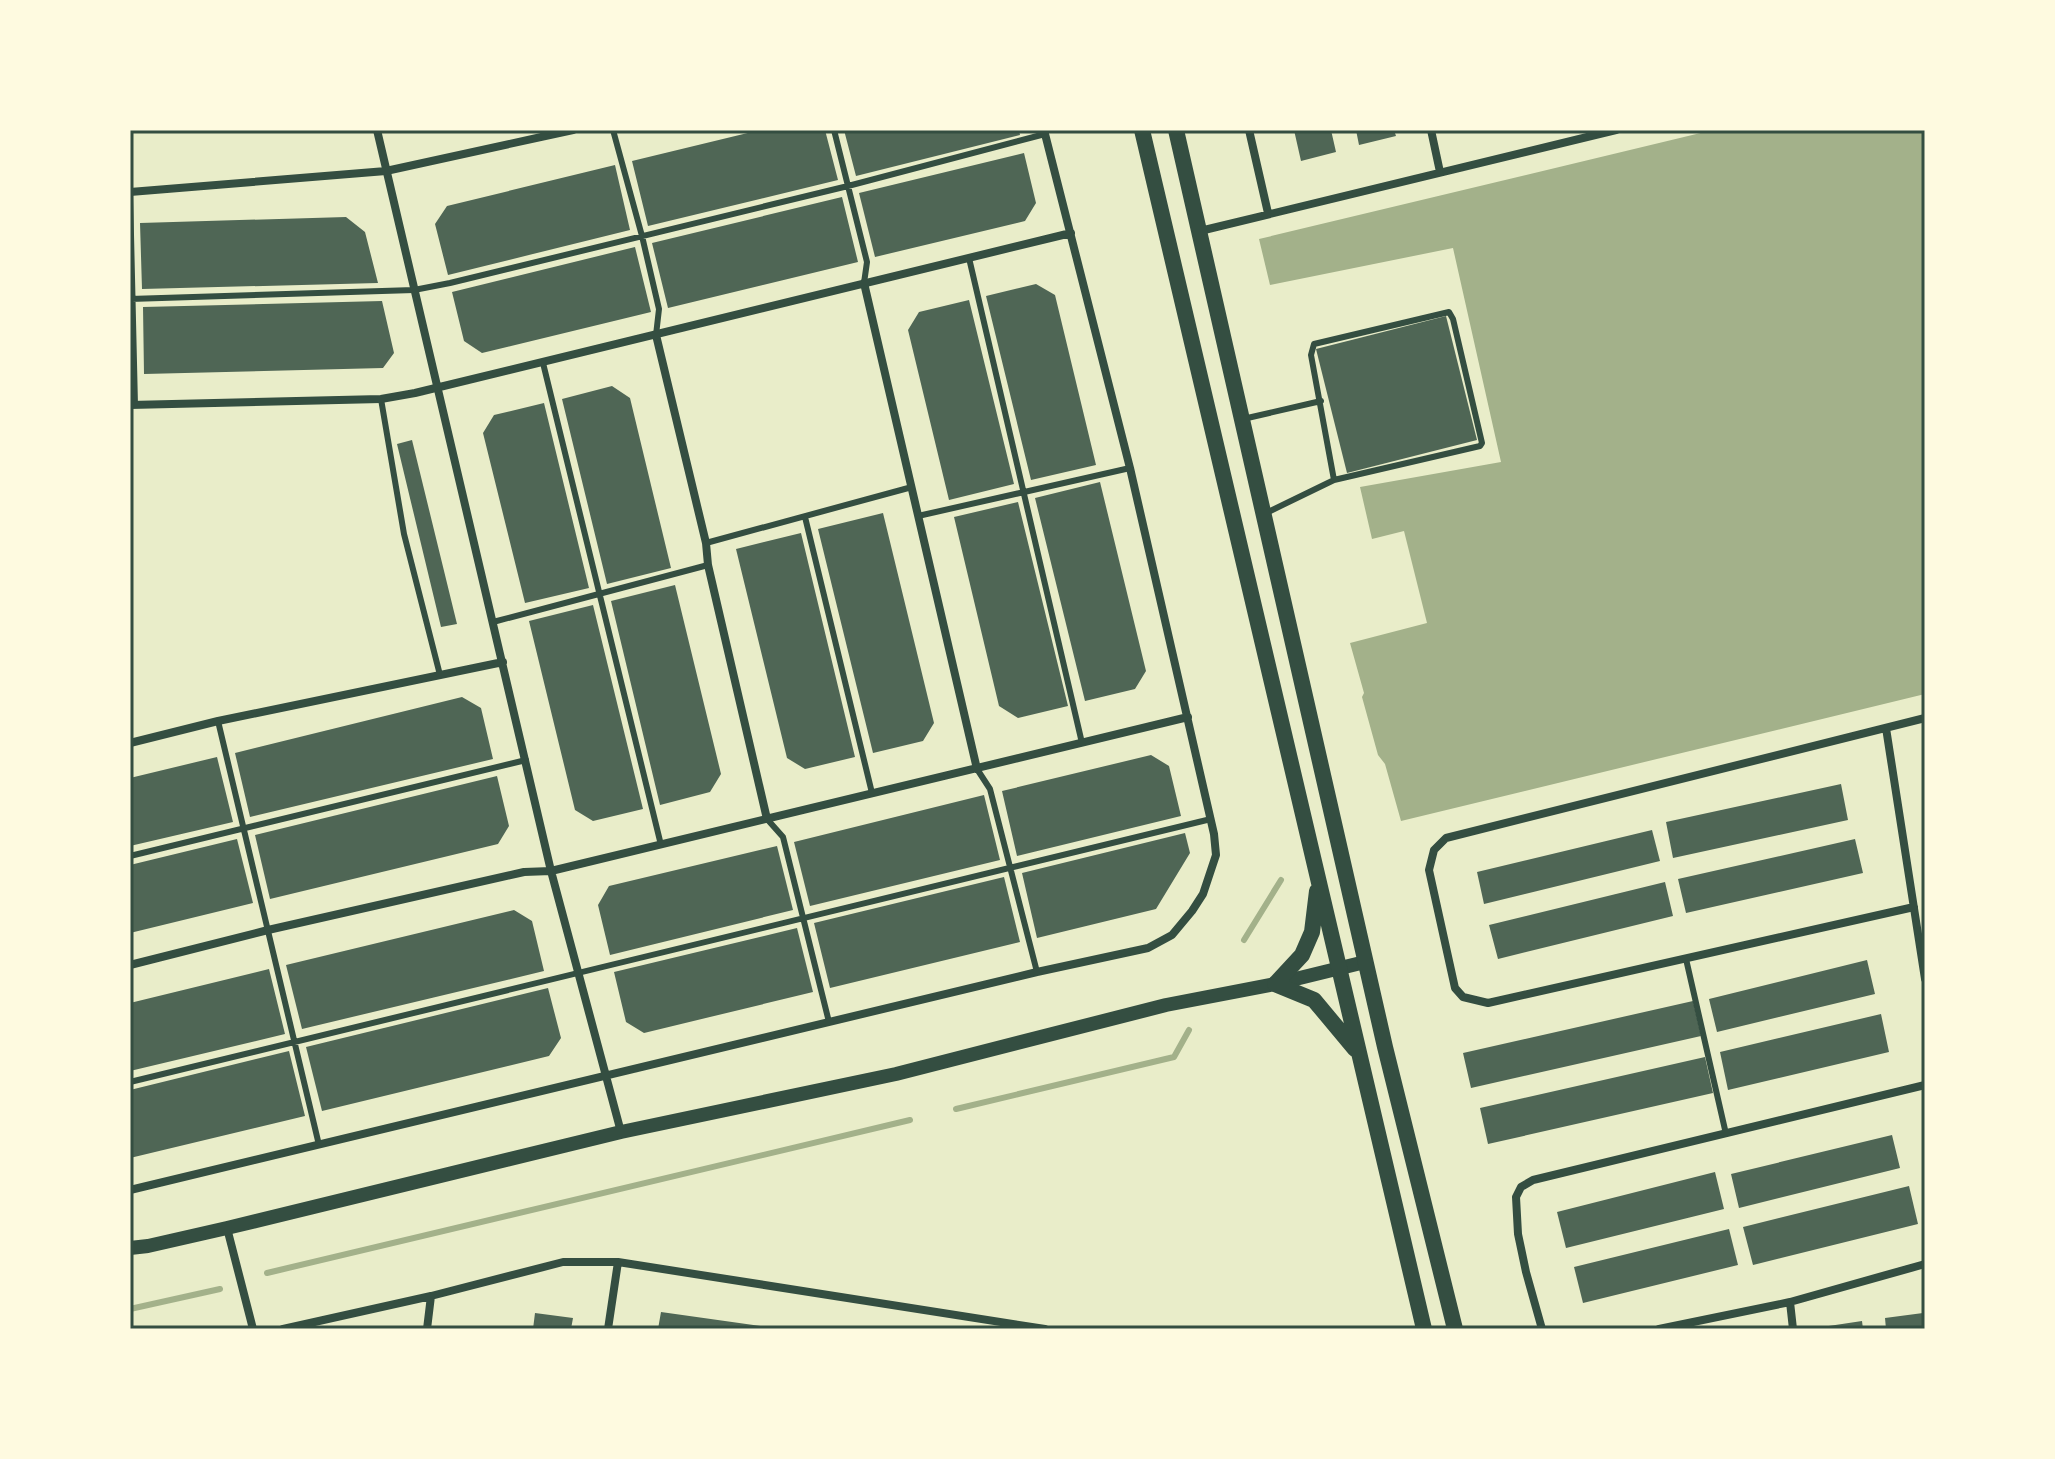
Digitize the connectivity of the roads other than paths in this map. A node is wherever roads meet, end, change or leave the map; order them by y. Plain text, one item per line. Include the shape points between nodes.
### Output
1 (377, 130) edge
2 (573, 130) edge
3 (613, 130) edge
4 (834, 130) edge
5 (1142, 130) edge
6 (1176, 130) edge
7 (1249, 130) edge
8 (1431, 130) edge
9 (1616, 130) edge
10 (1044, 132) edge
11 (386, 171) junction
12 (1440, 172) junction
13 (848, 186) junction
14 (130, 192) edge
15 (1268, 213) junction
16 (1200, 231) junction
17 (1071, 233) junction
18 (642, 236) junction
19 (969, 258) junction
20 (864, 283) junction
21 (414, 290) junction
22 (131, 299) edge
23 (656, 335) junction
24 (543, 363) junction
25 (439, 388) junction
26 (381, 399) junction
27 (1321, 401) junction
28 (133, 405) edge
29 (1242, 419) junction
30 (1130, 468) junction
31 (1334, 480) junction
32 (912, 487) junction
33 (1024, 492) junction
34 (1264, 514) junction
35 (918, 516) junction
36 (805, 517) junction
37 (706, 543) junction
38 (708, 565) junction
39 (600, 594) junction
40 (493, 622) junction
41 (503, 662) junction
42 (440, 675) junction
43 (1188, 717) junction
44 (1925, 718) edge
45 (218, 721) junction
46 (1886, 728) junction
47 (130, 743) edge
48 (1082, 743) junction
49 (526, 760) junction
50 (977, 769) junction
51 (872, 793) junction
52 (767, 819) junction
53 (1211, 819) junction
54 (243, 828) junction
55 (661, 845) junction
56 (130, 856) edge
57 (1011, 867) junction
58 (551, 871) junction
59 (1318, 882) junction
60 (1914, 907) junction
61 (803, 919) junction
62 (268, 930) junction
63 (1686, 959) junction
64 (1365, 962) junction
65 (130, 965) edge
66 (1339, 969) junction
67 (1037, 972) junction
68 (579, 973) junction
69 (1925, 979) edge
70 (1275, 984) junction
71 (829, 1022) junction
72 (294, 1042) junction
73 (1359, 1054) junction
74 (605, 1075) junction
75 (130, 1082) edge
76 (1925, 1085) edge
77 (621, 1132) junction
78 (1726, 1134) junction
79 (319, 1145) junction
80 (130, 1190) edge
81 (227, 1228) junction
82 (130, 1248) edge
83 (618, 1262) junction
84 (1925, 1264) edge
85 (431, 1296) junction
86 (1790, 1302) junction
87 (253, 1329) edge
88 (283, 1329) edge
89 (427, 1329) edge
90 (608, 1329) edge
91 (1045, 1329) edge
92 (1424, 1329) edge
93 (1455, 1329) edge
94 (1542, 1329) edge
95 (1659, 1329) edge
96 (1793, 1329) edge

1 - 11 street
2 - 11 street
3 - 18 lane
4 - 13 lane
5 - 59 main road
6 - 16 main road
7 - 15 street
8 - 12 street
9 - 12 street
10 - 13 lane
10 - 17 street
11 - 14 street
11 - 21 street
12 - 15 street
13 - 18 lane
13 - 20 lane via 867,262
14 - 22 lane
15 - 16 street
16 - 29 main road
17 - 19 street
17 - 30 street
18 - 21 lane
18 - 23 lane via 659,309
19 - 20 street
19 - 33 lane
20 - 23 street
20 - 32 street
21 - 22 lane
21 - 25 street
22 - 28 lane
23 - 24 street
23 - 37 street
24 - 25 street
24 - 39 lane
25 - 26 street
25 - 40 street
26 - 28 street
26 - 42 lane via 404,534
27 - 29 lane
27 - 31 lane
27 - 31 lane via 1311,355 1314,344 1437,314 1452,315 1480,446
29 - 34 main road
30 - 33 lane
30 - 43 street
31 - 34 lane
32 - 35 street
32 - 36 lane
33 - 35 lane
33 - 48 lane
34 - 64 main road
35 - 50 street
36 - 37 lane
36 - 51 lane
37 - 38 street
38 - 39 lane
38 - 52 street
39 - 40 lane
39 - 55 lane
40 - 41 street
41 - 42 street
41 - 49 street
42 - 45 street
43 - 48 street
43 - 53 street
44 - 46 street
45 - 47 street
45 - 54 lane
46 - 60 street
46 - 63 street via 1446,838 1434,850 1429,870 1451,975 1463,997 1488,1003
48 - 50 street
49 - 54 lane
49 - 58 street
50 - 51 street
50 - 57 lane via 990,789
51 - 52 street
52 - 55 street
52 - 61 lane via 783,837
53 - 57 lane
53 - 67 street via 1216,855 1211,875 1172,935 1148,948
54 - 56 lane
54 - 62 lane
55 - 58 street
57 - 61 lane
57 - 67 lane
58 - 62 street via 524,872
58 - 68 street
59 - 66 main road
59 - 70 main road via 1312,932 1302,955
60 - 63 street
60 - 69 street
61 - 68 lane
61 - 71 lane
62 - 65 street
62 - 72 lane
63 - 78 lane
64 - 66 street
64 - 93 main road
66 - 70 street
66 - 73 main road
67 - 71 street
68 - 72 lane
68 - 74 street
70 - 73 main road via 1314,1000
70 - 77 street via 1166,1005 896,1074
71 - 74 street
72 - 75 lane
72 - 79 lane
73 - 92 main road
74 - 77 street
74 - 79 street
76 - 78 street
77 - 81 street
78 - 94 street via 1521,1187 1516,1197 1518,1234
79 - 80 street
81 - 82 street
81 - 87 street
83 - 85 street via 563,1262
83 - 90 street
83 - 91 street
84 - 86 street
85 - 88 street
85 - 89 street
86 - 95 street
86 - 96 street

